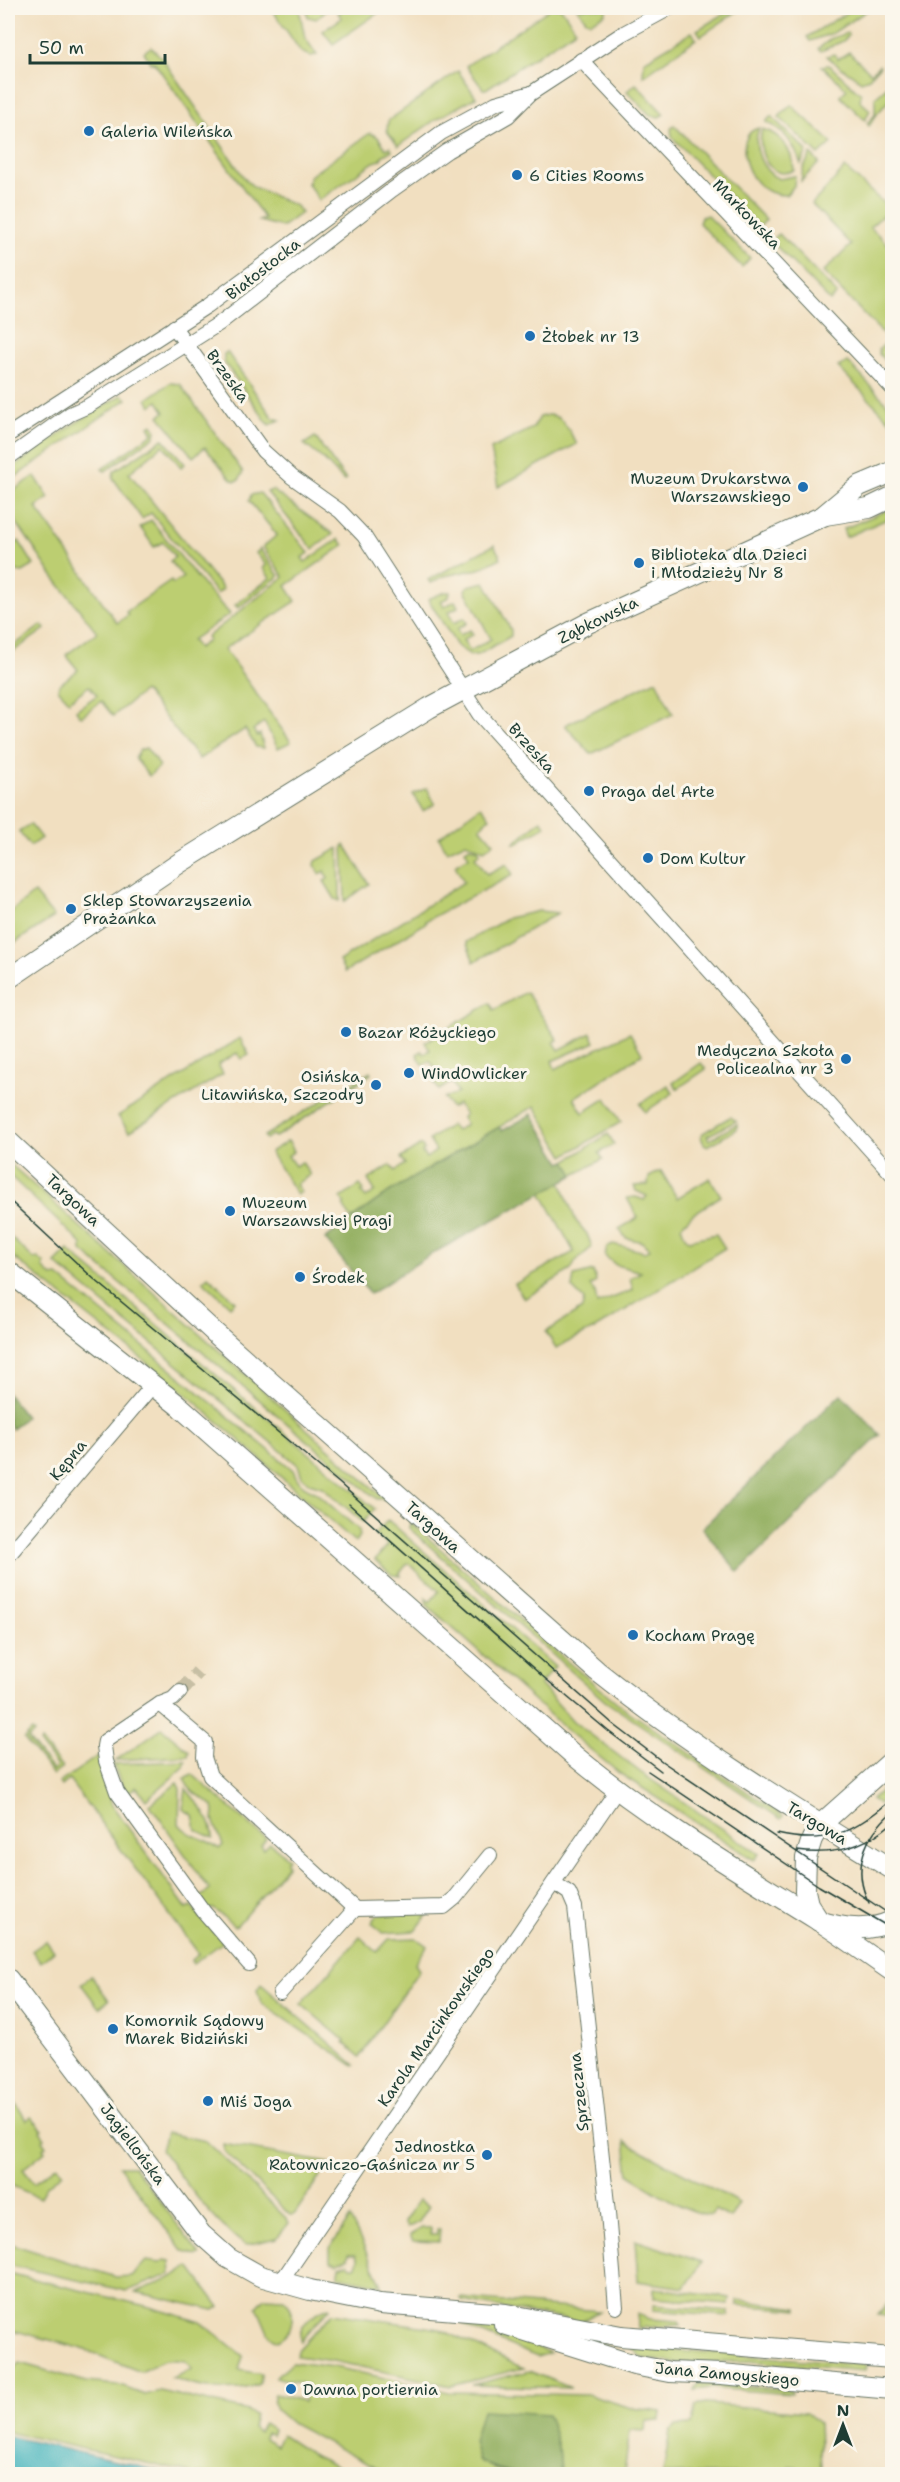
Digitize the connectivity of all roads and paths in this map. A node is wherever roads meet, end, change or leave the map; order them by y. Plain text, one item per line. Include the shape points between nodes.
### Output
1 (670, 8) edge
2 (580, 60) junction
3 (530, 94) junction
4 (174, 327) junction
5 (185, 345) junction
6 (892, 388) edge
7 (8, 435) edge
8 (8, 458) edge
9 (892, 472) edge
10 (892, 498) edge
11 (823, 516) junction
12 (462, 690) junction
13 (8, 979) edge
14 (8, 1141) edge
15 (892, 1174) edge
16 (8, 1271) edge
17 (153, 1385) junction
18 (8, 1556) edge
19 (180, 1692) tunnel mouth
20 (160, 1704) junction
21 (892, 1761) edge
22 (617, 1790) junction
23 (820, 1825) junction
24 (490, 1855) dead end
25 (892, 1869) edge
26 (554, 1883) junction
27 (355, 1909) junction
28 (819, 1921) junction
29 (892, 1921) edge
30 (249, 1964) dead end
31 (892, 1971) edge
32 (8, 1979) edge
33 (280, 1994) dead end
34 (280, 2283) junction
35 (616, 2307) dead end
36 (461, 2310) junction
37 (892, 2358) edge
38 (892, 2389) edge

1 - 2 street, Białostocka
2 - 3 street, Białostocka
2 - 6 street, Markowska
3 - 4 street, Białostocka via 496,102 441,133
3 - 5 street, Białostocka via 508,116 447,151 220,323
4 - 5 street, Brzeska
4 - 7 street, Białostocka
5 - 8 street, Białostocka via 70,414
5 - 12 street, Brzeska via 263,452 340,511 364,536
9 - 11 street, Ząbkowska via 859,486
10 - 11 street, Ząbkowska via 869,508
11 - 12 street, Ząbkowska via 588,623
12 - 13 street, Ząbkowska via 181,862
12 - 15 street, Brzeska via 479,714
14 - 23 street, Targowa via 200,1319 597,1671 706,1752
16 - 17 street
17 - 18 street, Kępna
17 - 22 street
19 - 20 street
20 - 27 street via 205,1742 204,1757 210,1776
20 - 30 street via 105,1741 110,1777 204,1912
21 - 23 street
22 - 26 street, Karola Marcinkowskiego
22 - 28 street
23 - 25 street, Targowa
23 - 28 street via 810,1846 805,1878 808,1904
24 - 27 street via 444,1907
26 - 34 street, Karola Marcinkowskiego
26 - 35 street, Sprzeczna via 569,1893 575,1907
27 - 33 street
28 - 29 street via 863,1928
28 - 31 street
32 - 34 street, Jagiellońska via 201,2234 242,2268
34 - 36 street, Jana Zamoyskiego via 380,2304
36 - 37 street, Jana Zamoyskiego via 506,2314 621,2336
36 - 38 street, Jana Zamoyskiego via 595,2354 661,2370

